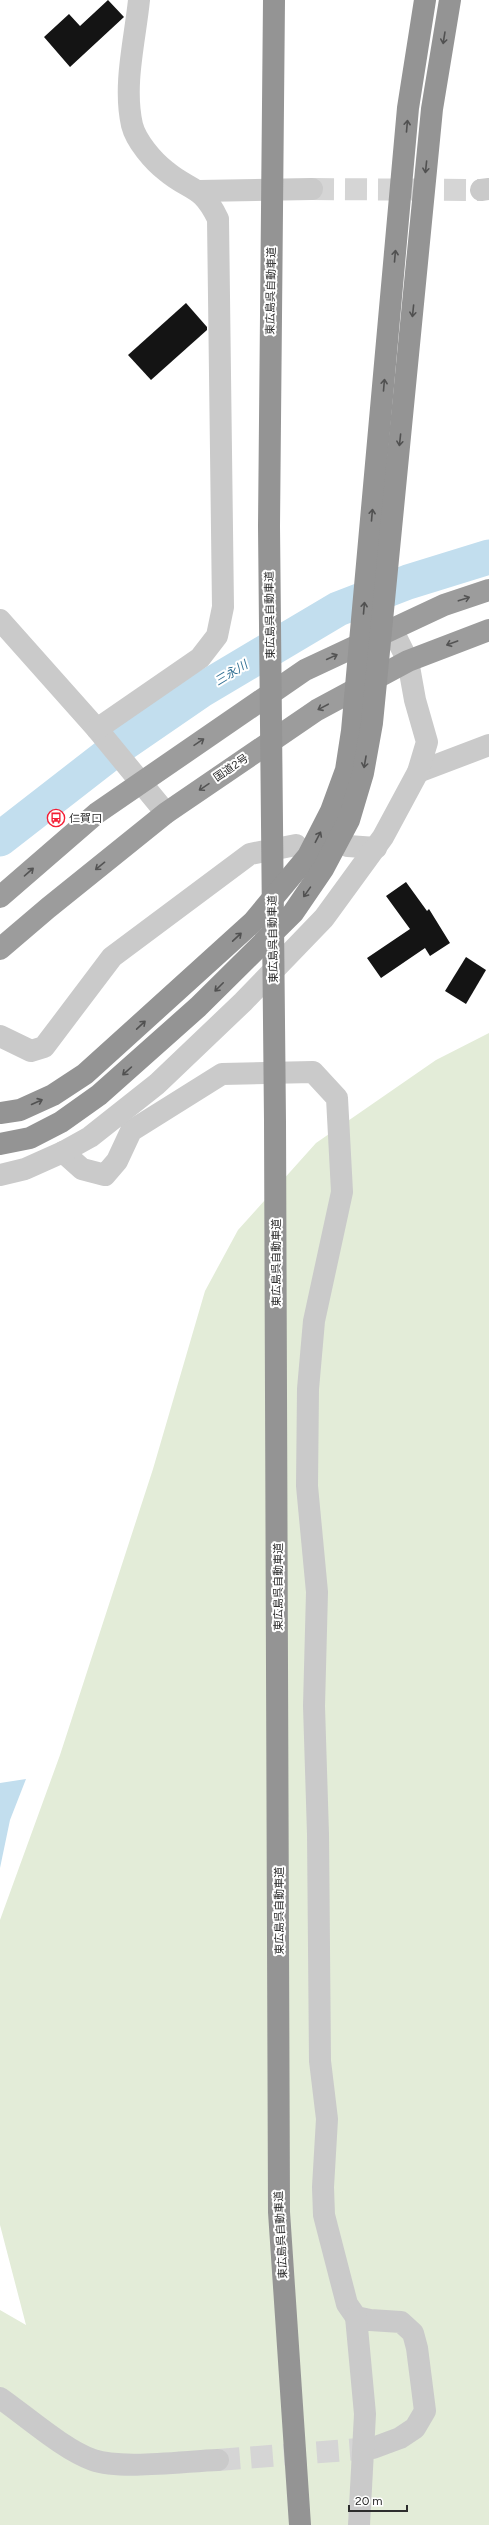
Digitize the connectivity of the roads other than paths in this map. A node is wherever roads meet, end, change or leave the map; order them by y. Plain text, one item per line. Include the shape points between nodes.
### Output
1 (268, 0) edge
2 (274, 0) edge
3 (424, 0) edge
4 (450, 0) edge
5 (137, 1) edge
6 (273, 84) junction
7 (312, 189) tunnel mouth
8 (199, 191) junction
9 (489, 590) edge
10 (0, 620) edge
11 (392, 629) junction
12 (489, 630) edge
13 (408, 660) junction
14 (97, 729) junction
15 (489, 745) edge
16 (418, 772) junction
17 (140, 783) junction
18 (166, 813) junction
19 (296, 845) dead end
20 (348, 846) dead end
21 (376, 848) junction
22 (0, 897) edge
23 (0, 949) edge
24 (0, 1036) edge
25 (0, 1113) edge
26 (0, 1144) edge
27 (63, 1152) junction
28 (0, 1175) edge
29 (356, 2317) junction
30 (0, 2398) edge
31 (373, 2448) tunnel mouth
32 (218, 2460) tunnel mouth
33 (300, 2525) edge
34 (359, 2525) edge

1 - 6 highway
2 - 6 highway, 東広島呉自動車道
25 -> 3 highway via 20,1110 53,1095 85,1074 253,922 308,856 331,810 346,770 352,731 408,108
4 -> 26 highway via 432,109 372,723 363,773 349,820 323,869 293,913 198,1007 99,1095 61,1122 30,1138
5 - 8 street via 129,97 132,126 148,154 166,171
6 - 33 highway, 東広島呉自動車道 via 269,526 275,1121 279,2212
7 - 8 street
8 - 14 street via 210,200 218,219 222,614 217,636 200,658
11 -> 9 highway via 444,605
10 - 14 street
11 - 13 street
17 -> 11 highway via 305,670
12 -> 13 highway, 国道2号
13 - 16 street via 427,742
13 -> 18 highway, 国道2号 via 317,710
14 - 17 street
15 - 16 street
16 - 21 street
17 - 18 street
22 -> 17 highway via 97,813
18 -> 23 highway, 国道2号
19 - 24 street via 250,854 112,957 44,1047 31,1051
20 - 21 street
21 - 27 street via 324,918 243,1002 157,1084 90,1137
27 - 28 street via 25,1169
27 - 29 street via 82,1169 105,1175 117,1161 131,1131 222,1074 313,1072 337,1098 342,1192 314,1321 308,1390 307,1486 317,1592 314,1706 318,1804 320,2061 327,2119 324,2215 347,2304
29 - 31 street via 401,2322 413,2333 417,2348 425,2411 415,2428 400,2438
29 - 34 street via 365,2414
30 - 32 street via 61,2442 93,2460 116,2464

